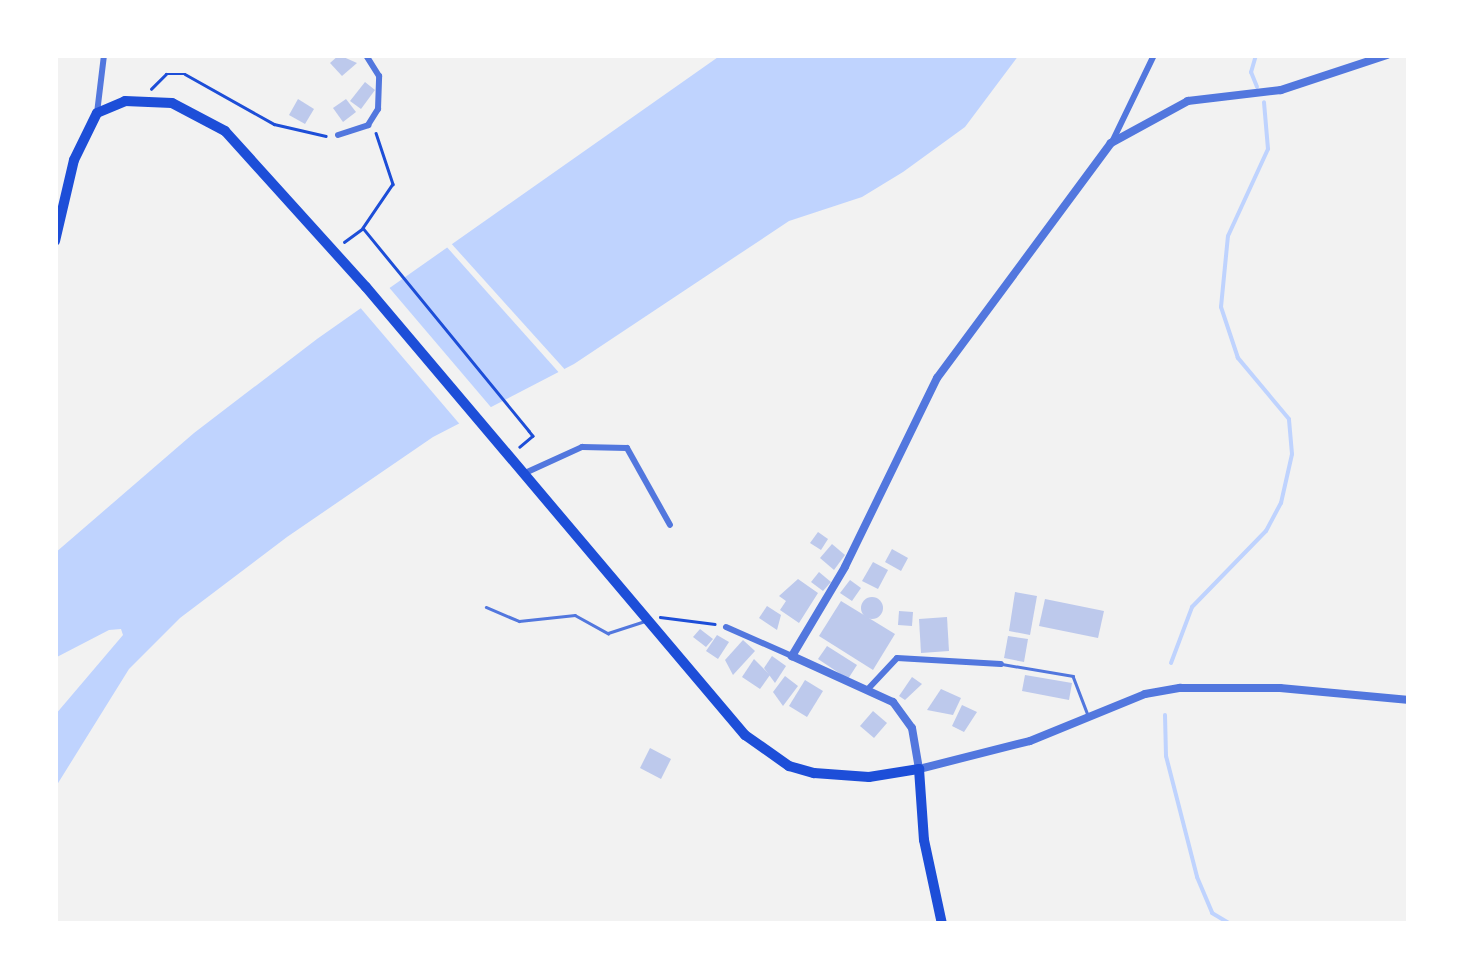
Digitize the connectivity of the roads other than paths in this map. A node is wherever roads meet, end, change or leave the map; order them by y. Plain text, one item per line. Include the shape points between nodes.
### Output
1 (104, 55) edge
2 (366, 55) edge
3 (1154, 55) edge
4 (1388, 55) edge
5 (97, 114) junction
6 (338, 135) road end
7 (1111, 143) junction
8 (55, 241) edge
9 (524, 473) junction
10 (670, 524) dead end
11 (486, 607) dead end
12 (648, 620) junction
13 (726, 627) road end
14 (792, 656) junction
15 (1000, 664) joint
16 (868, 689) junction
17 (1409, 700) edge
18 (1089, 719) junction
19 (920, 769) junction
20 (942, 924) edge

1 - 5 street
2 - 6 street via 380,88 368,125
3 - 7 street
4 - 7 street via 1281,90 1188,101
5 - 8 main road via 74,160
5 - 9 main road via 146,100 203,115 225,131
7 - 14 street via 937,378 845,567
9 - 10 street via 582,447 627,448
9 - 12 main road
11 - 12 lane via 519,620 574,616 608,633
12 - 19 main road via 745,735 789,766 841,777
13 - 14 street
14 - 16 street
15 - 16 street via 898,658
15 - 18 lane via 1073,676
16 - 19 street via 905,715
17 - 18 street via 1211,686 1145,694
18 - 19 street
19 - 20 main road via 924,840

